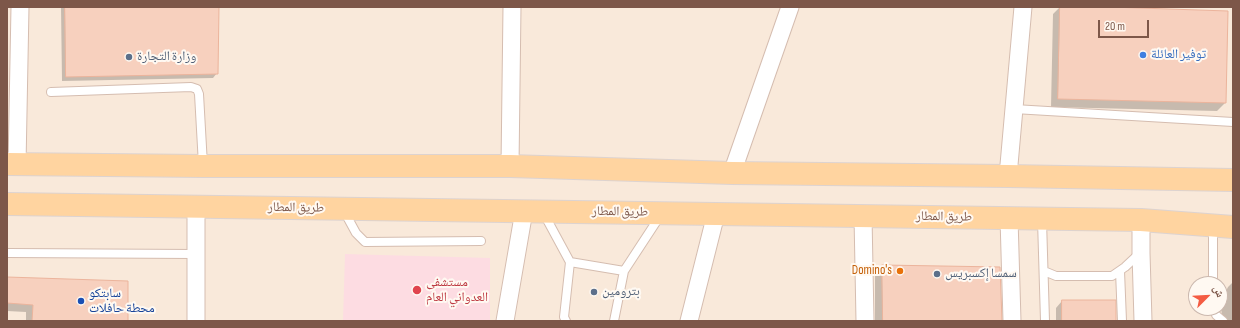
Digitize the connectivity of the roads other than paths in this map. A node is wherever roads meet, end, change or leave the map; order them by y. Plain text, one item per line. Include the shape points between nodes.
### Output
1 (20, 7) edge
2 (512, 7) edge
3 (790, 7) edge
4 (1023, 7) edge
5 (51, 92) dead end
6 (1014, 109) junction
7 (1233, 122) edge
8 (12, 165) edge
9 (203, 166) junction
10 (510, 166) junction
11 (732, 173) junction
12 (1008, 176) junction
13 (1233, 180) edge
14 (7, 204) edge
15 (196, 207) junction
16 (342, 208) junction
17 (533, 211) junction
18 (662, 213) junction
19 (716, 214) junction
20 (863, 216) junction
21 (1009, 218) junction
22 (1042, 218) junction
23 (1141, 220) junction
24 (1223, 226) edge
25 (481, 241) dead end
26 (7, 253) edge
27 (1141, 253) junction
28 (196, 254) junction
29 (570, 262) junction
30 (1120, 270) junction
31 (624, 271) junction
32 (1044, 271) junction
33 (1214, 276) edge
34 (196, 321) edge
35 (505, 321) edge
36 (566, 321) edge
37 (614, 321) edge
38 (690, 321) edge
39 (865, 321) edge
40 (1012, 321) edge
41 (1045, 321) edge
42 (1122, 321) edge
43 (1143, 321) edge

1 - 8 street
2 - 10 street
3 - 11 street
4 - 6 street
5 - 9 lane via 191,87 197,89
6 - 7 lane
6 - 12 street
8 - 9 main road
9 - 10 main road
10 - 11 main road
11 - 12 main road
12 - 13 main road
14 - 15 main road, طريق المطار
15 - 16 main road, طريق المطار
15 - 28 street
16 - 17 main road, طريق المطار
16 - 25 lane via 356,233 365,242
17 - 18 main road, طريق المطار
17 - 29 lane
17 - 35 street
18 - 19 main road, طريق المطار
18 - 31 lane
19 - 20 main road, طريق المطار
19 - 38 street
20 - 21 main road, طريق المطار
20 - 39 street
21 - 22 main road, طريق المطار
21 - 40 street
22 - 23 main road, طريق المطار
22 - 32 lane
23 - 24 main road, طريق المطار
23 - 27 street
24 - 33 lane
26 - 28 lane
27 - 30 lane
27 - 43 street
28 - 34 street
29 - 31 lane
29 - 36 lane via 564,317
30 - 32 lane via 1112,276 1056,276
30 - 42 lane
31 - 37 lane
32 - 41 lane

